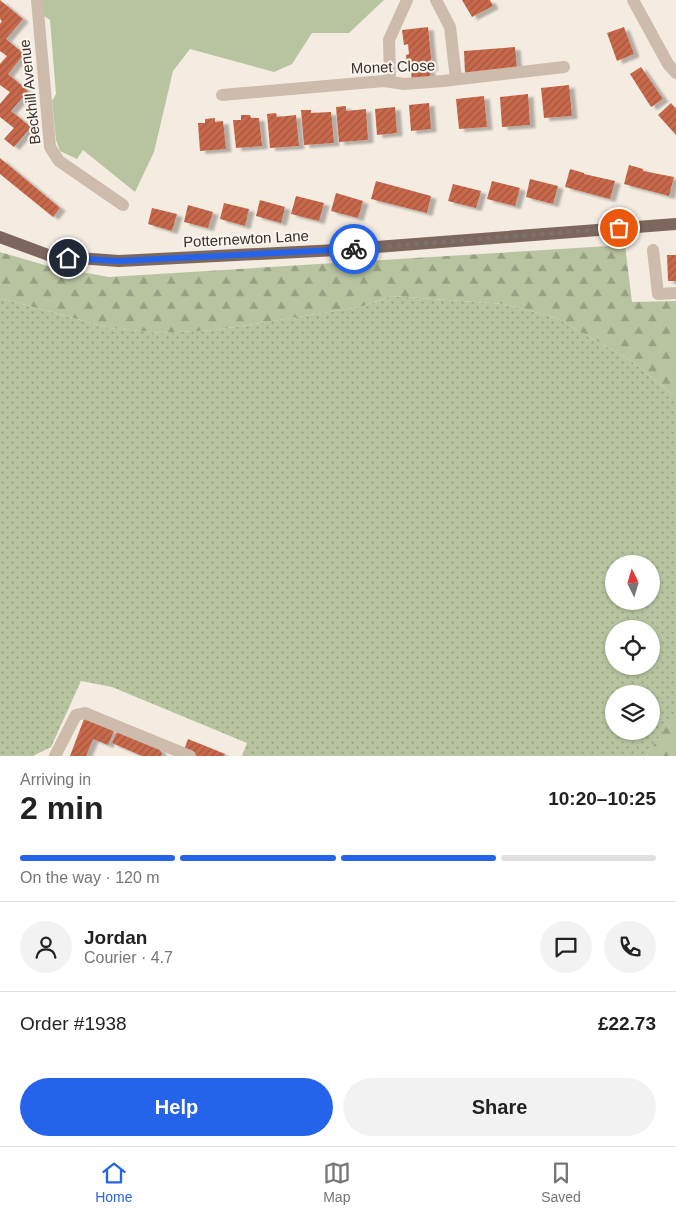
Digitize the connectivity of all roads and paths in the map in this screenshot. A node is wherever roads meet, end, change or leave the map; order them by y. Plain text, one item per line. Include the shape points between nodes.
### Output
1 (37, 0) edge
2 (407, 0) edge
3 (436, 0) edge
4 (633, 0) edge
5 (673, 65) edge
6 (564, 67) dead end
7 (456, 79) junction
8 (384, 81) junction
9 (222, 95) dead end
10 (123, 205) dead end
11 (676, 224) edge
12 (0, 238) edge
13 (653, 250) dead end
14 (676, 293) edge
15 (55, 756) edge
16 (190, 756) edge

1 - 10 street, Beckhill Avenue via 50,147 59,161
2 - 8 street via 389,40 390,75
3 - 7 street via 450,26
4 - 5 street
6 - 7 street, Monet Close
7 - 8 street, Monet Close via 404,84
8 - 9 street, Monet Close
11 - 12 main road, Potternewton Lane via 337,250 119,261 50,256
13 - 14 street via 658,294
15 - 16 street via 76,715 85,713

